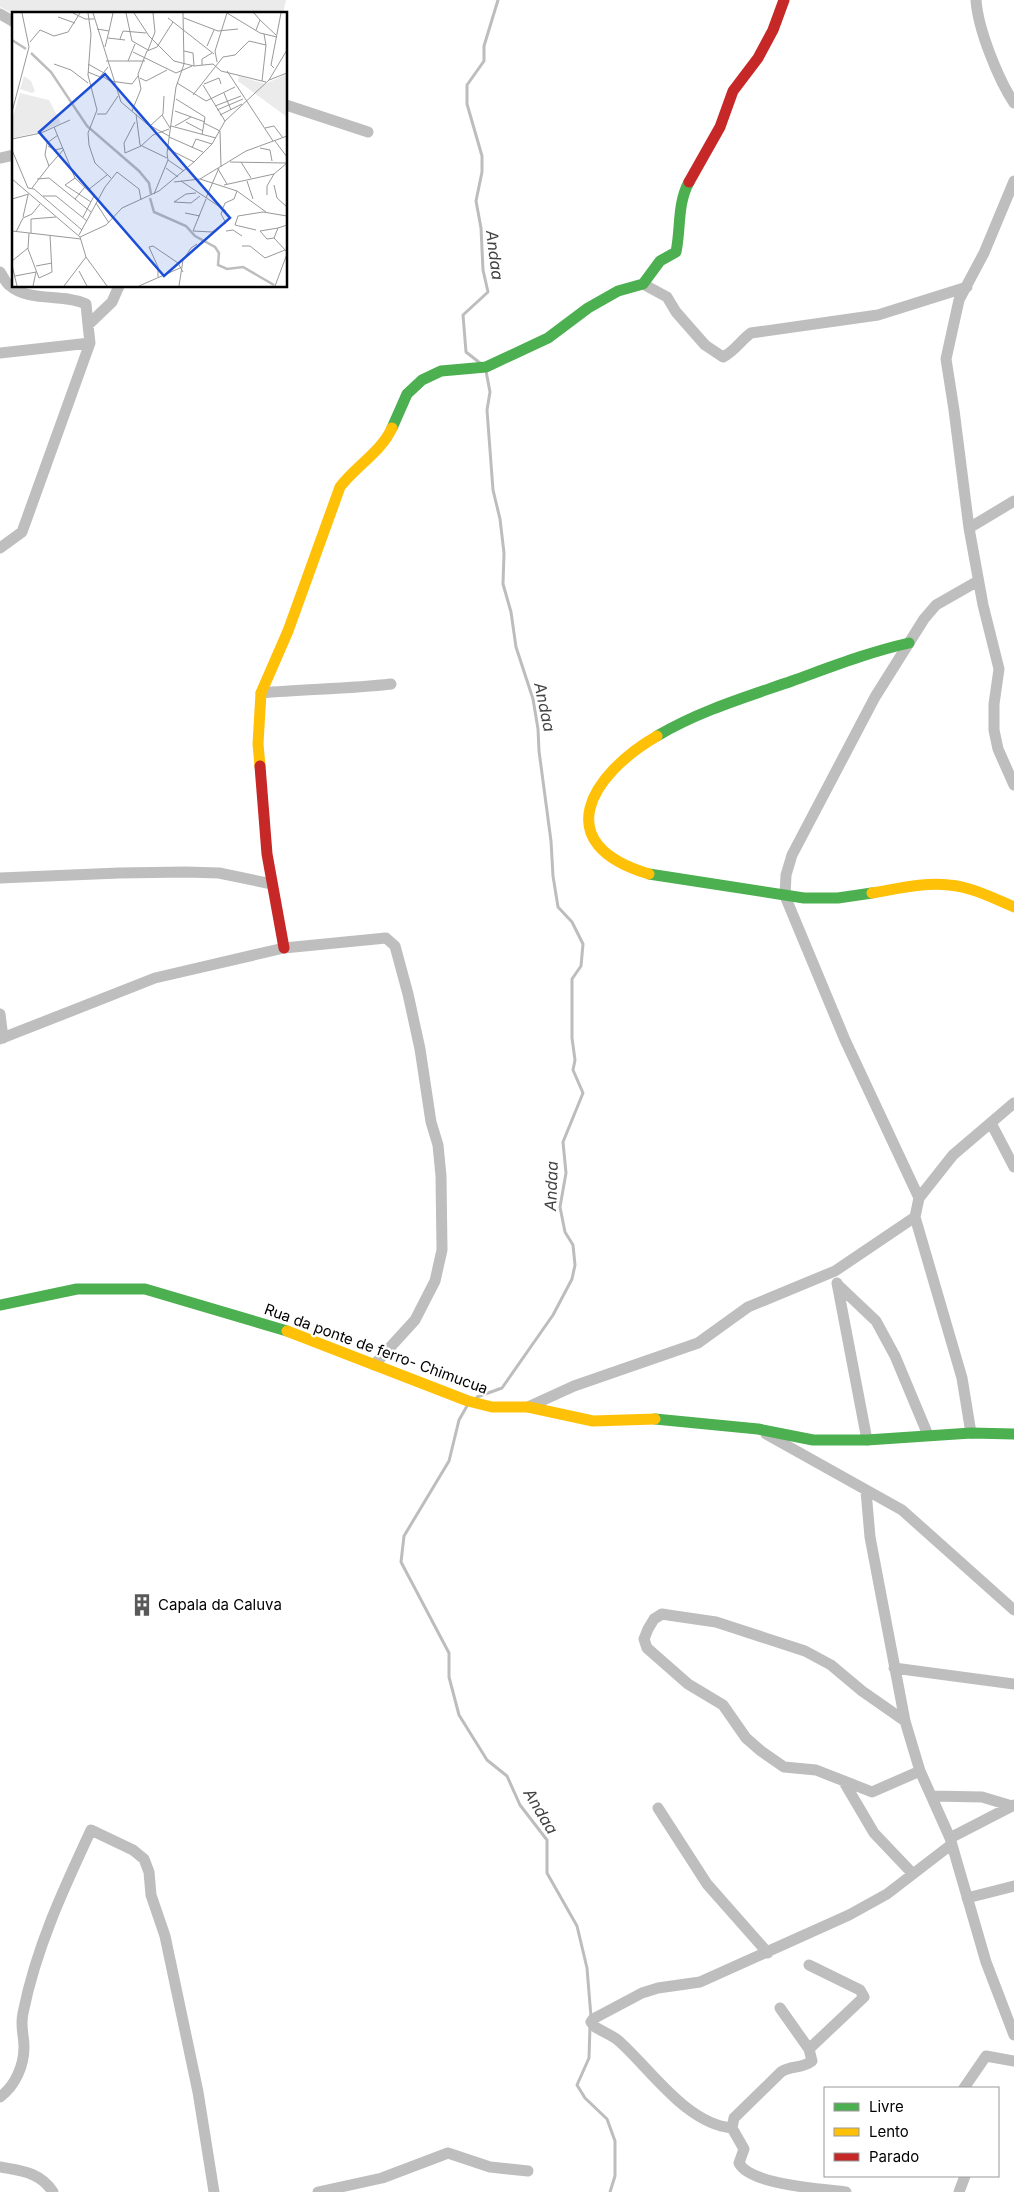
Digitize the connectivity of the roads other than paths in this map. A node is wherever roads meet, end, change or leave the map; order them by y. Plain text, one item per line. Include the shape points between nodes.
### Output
1 (784, 0) edge
2 (976, 0) edge
3 (0, 14) edge
4 (12, 21) edge
5 (1014, 103) edge
6 (288, 106) edge
7 (368, 132) dead end
8 (1014, 181) edge
9 (0, 272) edge
10 (643, 284) junction
11 (12, 287) edge
12 (967, 287) junction
13 (14, 288) edge
14 (119, 288) edge
15 (88, 325) junction
16 (90, 343) junction
17 (0, 353) edge
18 (1014, 501) edge
19 (969, 528) junction
20 (0, 548) edge
21 (978, 581) junction
22 (909, 643) junction
23 (391, 684) dead end
24 (261, 693) junction
25 (1014, 785) edge
26 (0, 878) edge
27 (272, 884) junction
28 (785, 896) junction
29 (1014, 907) edge
30 (284, 948) junction
31 (0, 1014) edge
32 (2, 1038) edge
33 (1014, 1103) edge
34 (991, 1124) junction
35 (1014, 1167) edge
36 (919, 1198) junction
37 (914, 1217) junction
38 (835, 1272) junction
39 (838, 1285) junction
40 (0, 1305) edge
41 (374, 1364) junction
42 (528, 1407) junction
43 (758, 1429) junction
44 (971, 1433) junction
45 (1014, 1434) edge
46 (928, 1436) junction
47 (868, 1440) junction
48 (866, 1490) junction
49 (1014, 1610) edge
50 (894, 1668) junction
51 (1014, 1684) edge
52 (905, 1721) junction
53 (920, 1771) junction
54 (844, 1782) junction
55 (932, 1796) junction
56 (1013, 1805) edge
57 (658, 1808) dead end
58 (951, 1841) junction
59 (913, 1874) junction
60 (1014, 1886) edge
61 (967, 1898) junction
62 (768, 1953) junction
63 (809, 1966) dead end
64 (780, 2008) dead end
65 (1014, 2035) edge
66 (809, 2049) junction
67 (1014, 2061) edge
68 (965, 2087) edge
69 (0, 2097) edge
70 (732, 2128) junction
71 (0, 2167) edge
72 (528, 2171) dead end
73 (965, 2177) edge
74 (53, 2192) edge
75 (214, 2192) edge
76 (318, 2192) edge
77 (846, 2192) edge
78 (959, 2192) edge

1 - 10 street via 766,44 733,92 720,127 685,190 680,204 676,252 660,261
2 - 5 street via 993,64
3 - 4 street
6 - 7 street
8 - 12 street
9 - 11 street
10 - 12 street via 667,297 705,345 724,357 734,352 741,340 751,333 878,315
10 - 24 street via 618,291 548,338 486,367 441,371 422,380 407,394 389,434 340,487 288,632
12 - 19 street via 959,300 946,359
13 - 15 street via 86,304
14 - 15 street via 112,302
15 - 16 street
16 - 17 street
16 - 20 street via 22,532
18 - 19 street
19 - 21 street
21 - 22 street via 936,605
21 - 25 street via 999,669 994,730
22 - 28 street via 875,697 792,854
22 - 28 street via 876,650 724,705 653,736 614,767 594,792 587,818 592,840 622,866 661,877
23 - 24 street via 341,690
24 - 27 street via 258,744
26 - 27 street via 186,872 219,873
27 - 30 street
28 - 29 street via 849,897 937,884 966,887
28 - 36 street via 846,1040
30 - 32 street via 154,978
30 - 41 street via 386,938 395,946 420,1049 431,1122 438,1145 442,1250 435,1281 415,1320
31 - 32 street
33 - 34 street
34 - 35 street
34 - 36 street via 953,1155
36 - 37 street
37 - 38 street
37 - 44 street via 962,1378
38 - 39 street
38 - 42 street via 748,1307 698,1343 574,1386
39 - 46 street via 876,1321 895,1356
39 - 47 street
40 - 41 street, Rua da ponte de ferro- Chimucua via 77,1289 145,1289 268,1324
41 - 42 street, Rua da ponte de ferro- Chimucua via 468,1401 492,1407
42 - 43 street, Rua da ponte de ferro- Chimucua via 593,1422 670,1419
43 - 47 street, Rua da ponte de ferro- Chimucua via 814,1440
43 - 48 street
44 - 45 street, Rua da ponte de ferro- Chimucua
44 - 46 street, Rua da ponte de ferro- Chimucua
46 - 47 street, Rua da ponte de ferro- Chimucua
48 - 49 street via 902,1510
48 - 50 street via 870,1537
50 - 51 street
50 - 52 street
52 - 53 street
52 - 54 street via 831,1665 805,1651 716,1622 662,1614 654,1619 644,1639 647,1648 688,1684 723,1705 746,1738 761,1751 784,1766 816,1770
53 - 54 street via 872,1792
53 - 55 street
54 - 59 street via 864,1820
55 - 56 street via 982,1797
55 - 58 street
56 - 58 street
57 - 62 street via 707,1884
58 - 59 street
58 - 61 street
59 - 62 street via 887,1894 849,1915
60 - 61 street
61 - 65 street via 986,1962
62 - 70 street via 700,1982 642,1993 604,2012 592,2022 618,2041 678,2101 715,2125
63 - 66 street via 860,1990 864,1997
64 - 66 street
66 - 70 street via 812,2061 780,2072 734,2118
67 - 68 street via 986,2056
69 - 75 street via 18,2073 24,2046 22,2014 40,1947 56,1904 91,1830 133,1850 144,1859 149,1872 151,1894 165,1936 196,2083
70 - 77 street via 744,2149 739,2163 748,2172 776,2183
71 - 74 street via 26,2171 39,2177
72 - 76 street via 490,2167 448,2152 382,2178
73 - 78 street

